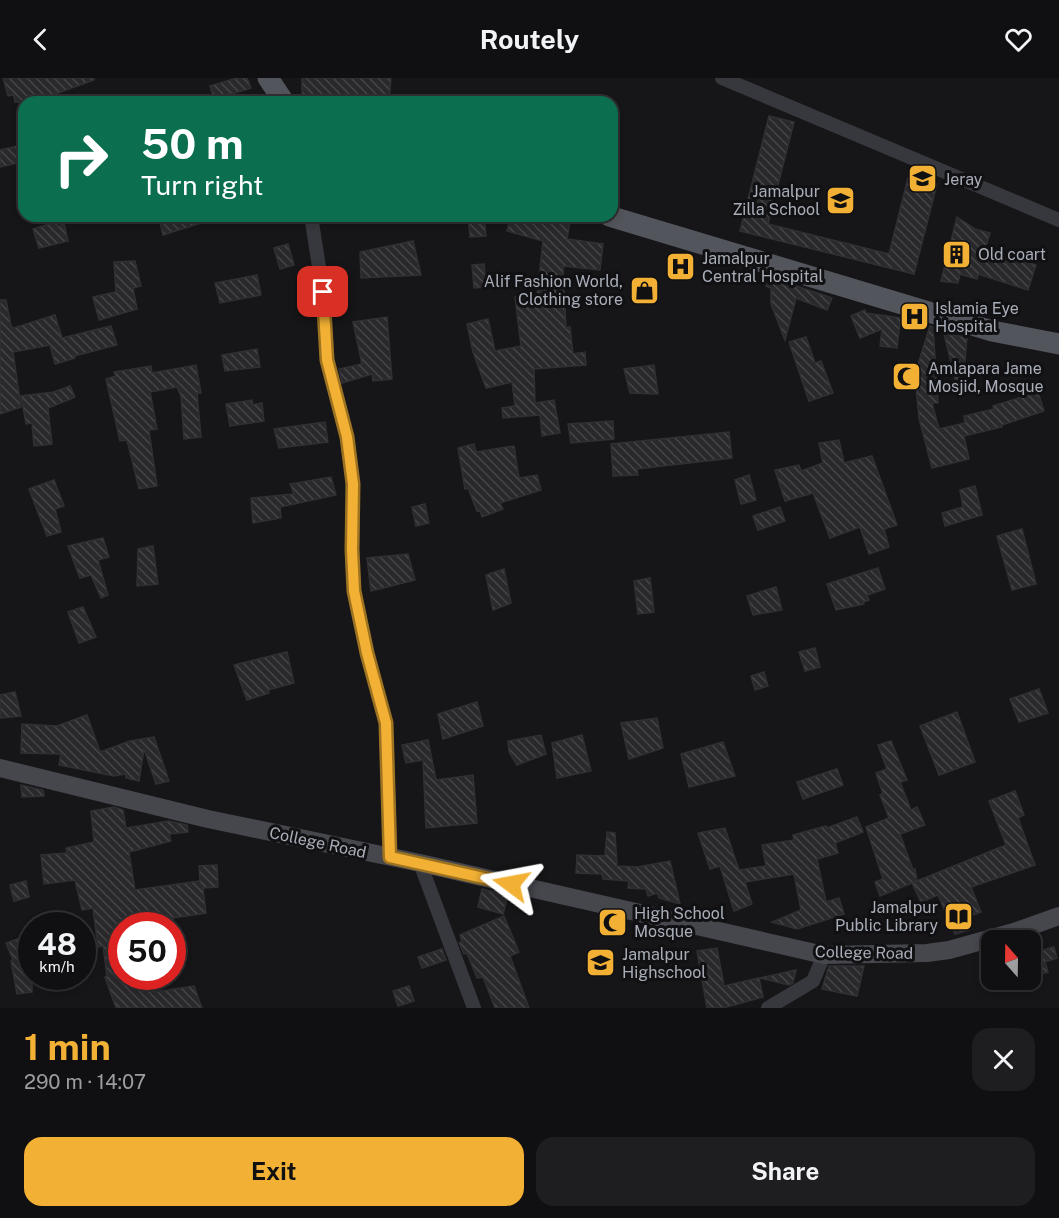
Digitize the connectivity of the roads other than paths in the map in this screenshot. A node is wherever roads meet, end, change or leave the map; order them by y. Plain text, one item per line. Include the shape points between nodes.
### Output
1 (268, 78) edge
2 (722, 78) edge
3 (280, 96) edge
4 (618, 219) edge
5 (1059, 220) edge
6 (311, 222) edge
7 (1059, 344) edge
8 (0, 768) edge
9 (390, 857) junction
10 (420, 863) junction
11 (1059, 916) edge
12 (824, 955) junction
13 (474, 1008) edge
14 (768, 1008) edge

1 - 3 main road
2 - 5 street
4 - 7 main road via 992,330
6 - 9 street via 323,292 327,360 347,437 353,484 354,591 386,723
8 - 9 main road, College Road via 208,819
9 - 10 main road, College Road
10 - 12 main road, College Road
10 - 13 street
11 - 12 main road, College Road via 949,950
12 - 14 street via 813,981

